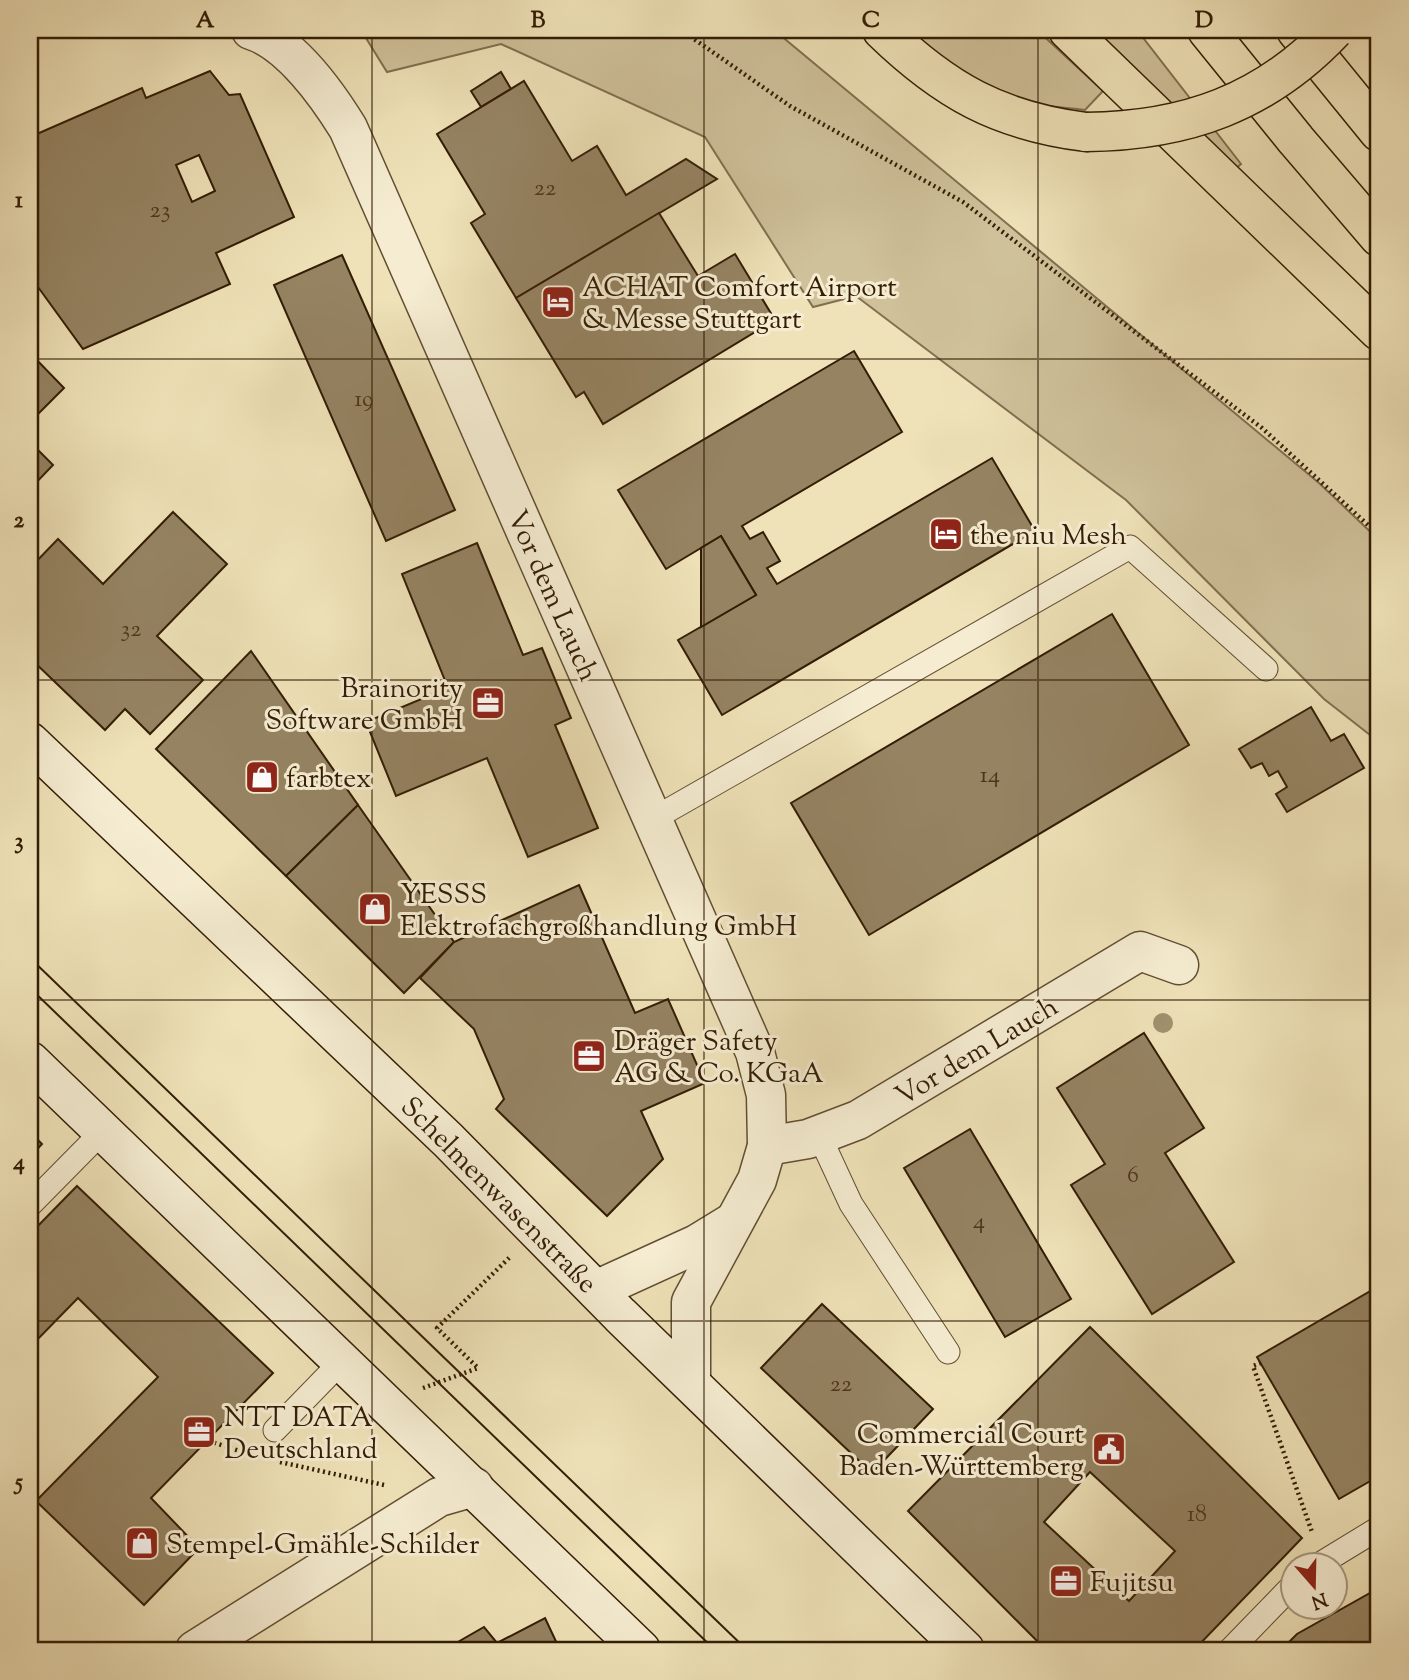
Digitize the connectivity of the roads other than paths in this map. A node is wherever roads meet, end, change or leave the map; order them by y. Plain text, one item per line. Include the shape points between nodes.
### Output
1 (251, 30) edge
2 (882, 30) edge
3 (1068, 30) edge
4 (1207, 30) edge
5 (1296, 30) edge
6 (1335, 30) edge
7 (300, 46) edge
8 (1379, 132) edge
9 (1379, 237) edge
10 (1379, 331) edge
11 (1266, 669) dead end
12 (30, 743) edge
13 (653, 819) junction
14 (1179, 965) dead end
15 (30, 1061) edge
16 (103, 1130) junction
17 (820, 1135) junction
18 (767, 1146) junction
19 (30, 1205) edge
20 (733, 1222) junction
21 (596, 1290) junction
22 (948, 1352) dead end
23 (343, 1360) junction
24 (691, 1383) junction
25 (275, 1430) dead end
26 (456, 1492) junction
27 (1379, 1528) edge
28 (1344, 1550) edge
29 (1280, 1598) edge
30 (195, 1650) edge
31 (640, 1650) edge
32 (965, 1650) edge
33 (1230, 1650) edge

1 - 7 street, Vor dem Lauch
2 - 6 highway, bridge via 957,92 1003,115 1086,132 1141,130 1218,111 1283,78
3 - 10 highway
4 - 9 highway
5 - 8 highway
7 - 13 street, Vor dem Lauch via 348,128
11 - 13 lane via 1130,547
12 - 21 street, Schelmenwasenstraße via 418,1111
13 - 18 street, Vor dem Lauch via 755,1052 766,1095
14 - 17 street, Vor dem Lauch via 1140,951 858,1121
15 - 16 street
16 - 19 lane
16 - 23 street
17 - 18 street, Vor dem Lauch
17 - 22 lane via 851,1204
18 - 20 street, Vor dem Lauch via 757,1180
20 - 21 street, Vor dem Lauch via 697,1244
20 - 24 street, Vor dem Lauch via 691,1302
21 - 24 street, Schelmenwasenstraße
23 - 25 lane
23 - 26 street via 412,1426
24 - 32 street, Schelmenwasenstraße
26 - 30 street
26 - 31 street
27 - 28 lane
29 - 33 lane

